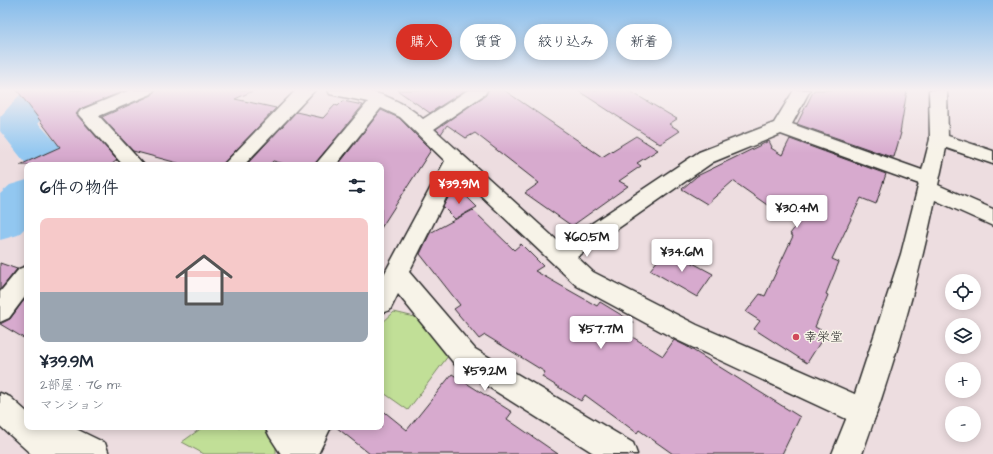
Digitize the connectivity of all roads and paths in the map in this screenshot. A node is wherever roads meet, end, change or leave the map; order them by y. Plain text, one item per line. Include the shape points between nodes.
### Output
1 (94, 111) edge
2 (285, 111) edge
3 (369, 111) edge
4 (402, 111) edge
5 (448, 111) edge
6 (790, 111) edge
7 (938, 111) edge
8 (781, 127) junction
9 (423, 128) junction
10 (939, 139) junction
11 (993, 158) edge
12 (456, 159) junction
13 (131, 162) edge
14 (236, 162) edge
15 (327, 162) edge
16 (928, 184) junction
17 (993, 218) edge
18 (560, 257) junction
19 (396, 274) junction
20 (24, 280) edge
21 (384, 297) edge
22 (0, 311) edge
23 (0, 406) edge
24 (863, 412) junction
25 (24, 418) edge
26 (24, 427) edge
27 (27, 430) edge
28 (48, 430) edge
29 (282, 430) edge
30 (314, 430) edge
31 (54, 454) edge
32 (94, 454) edge
33 (299, 454) edge
34 (302, 454) edge
35 (622, 454) edge
36 (847, 454) edge

1 - 13 street via 87,114
2 - 14 street
3 - 15 street
4 - 9 street
5 - 9 street
6 - 8 street
7 - 10 street
8 - 16 street
8 - 18 street via 706,157
9 - 12 street
10 - 11 street
10 - 16 street
12 - 18 street
12 - 19 street
16 - 17 street
16 - 24 street via 912,254
18 - 24 street via 585,279 688,333
19 - 21 street
19 - 35 street via 466,358
20 - 22 street
23 - 25 street
23 - 26 street
24 - 36 street
27 - 31 street
28 - 32 street
29 - 33 street
30 - 34 street

